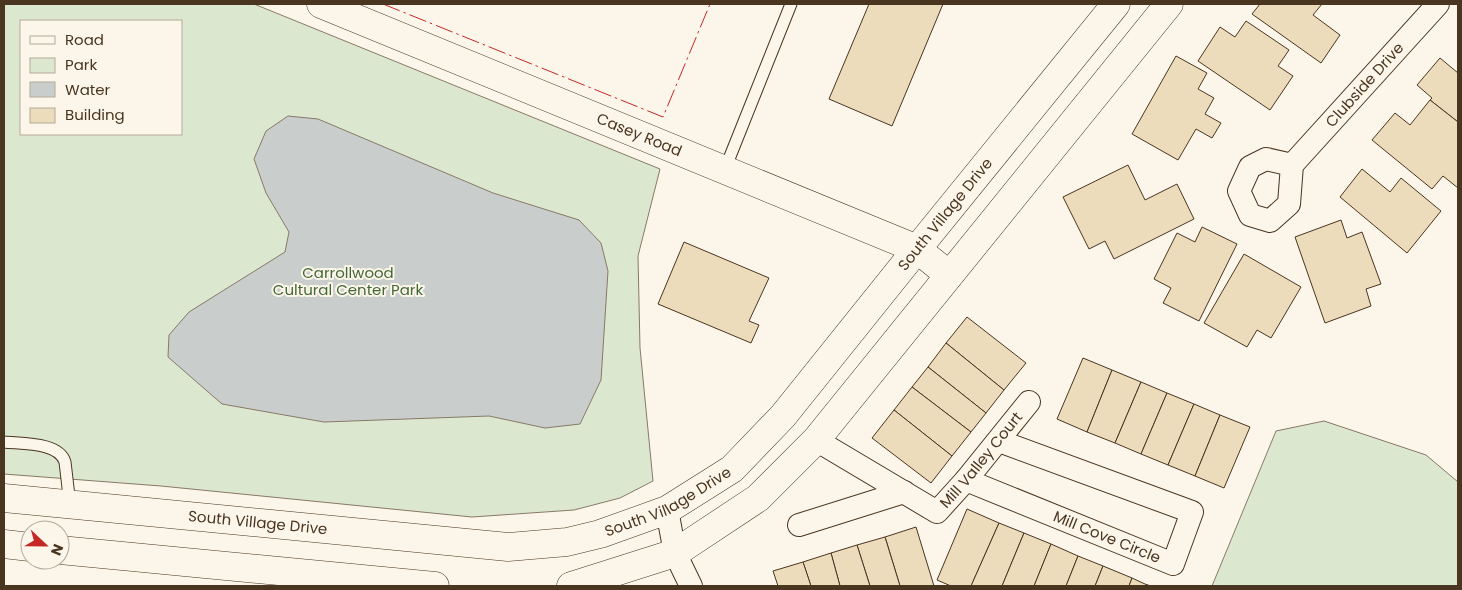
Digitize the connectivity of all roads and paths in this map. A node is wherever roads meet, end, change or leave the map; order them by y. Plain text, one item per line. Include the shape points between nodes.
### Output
1 (321, 4) edge
2 (791, 4) edge
3 (1116, 4) edge
4 (1169, 4) edge
5 (1438, 4) edge
6 (1292, 166) dead end
7 (725, 169) junction
8 (917, 248) junction
9 (949, 275) junction
10 (1029, 402) dead end
11 (816, 440) junction
12 (999, 441) junction
13 (4, 442) edge
14 (966, 480) junction
15 (904, 492) junction
16 (4, 498) edge
17 (70, 504) junction
18 (667, 510) junction
19 (799, 525) dead end
20 (4, 544) edge
21 (20, 546) edge
22 (70, 551) edge
23 (675, 553) junction
24 (435, 586) edge
25 (571, 586) edge
26 (691, 586) edge

1 - 7 street, Casey Road
2 - 7 lane
3 - 8 street, South Village Drive
4 - 9 street
5 - 6 street, Clubside Drive
7 - 8 street, Casey Road
8 - 9 street, Casey Road
8 - 18 street, South Village Drive via 783,416 732,469
9 - 11 street
10 - 12 street, Mill Valley Court
11 - 15 street, Mill Valley Court
11 - 23 street via 758,498
12 - 14 street, Mill Valley Court
12 - 14 street, Mill Cove Circle via 1192,512 1173,564
13 - 17 lane via 51,448 59,452 64,457
14 - 15 street, Mill Valley Court via 936,512
15 - 19 street
16 - 17 street, South Village Drive
17 - 18 street, South Village Drive via 508,547 575,540
18 - 23 street
20 - 21 street
22 - 24 street
23 - 25 street
23 - 26 street

